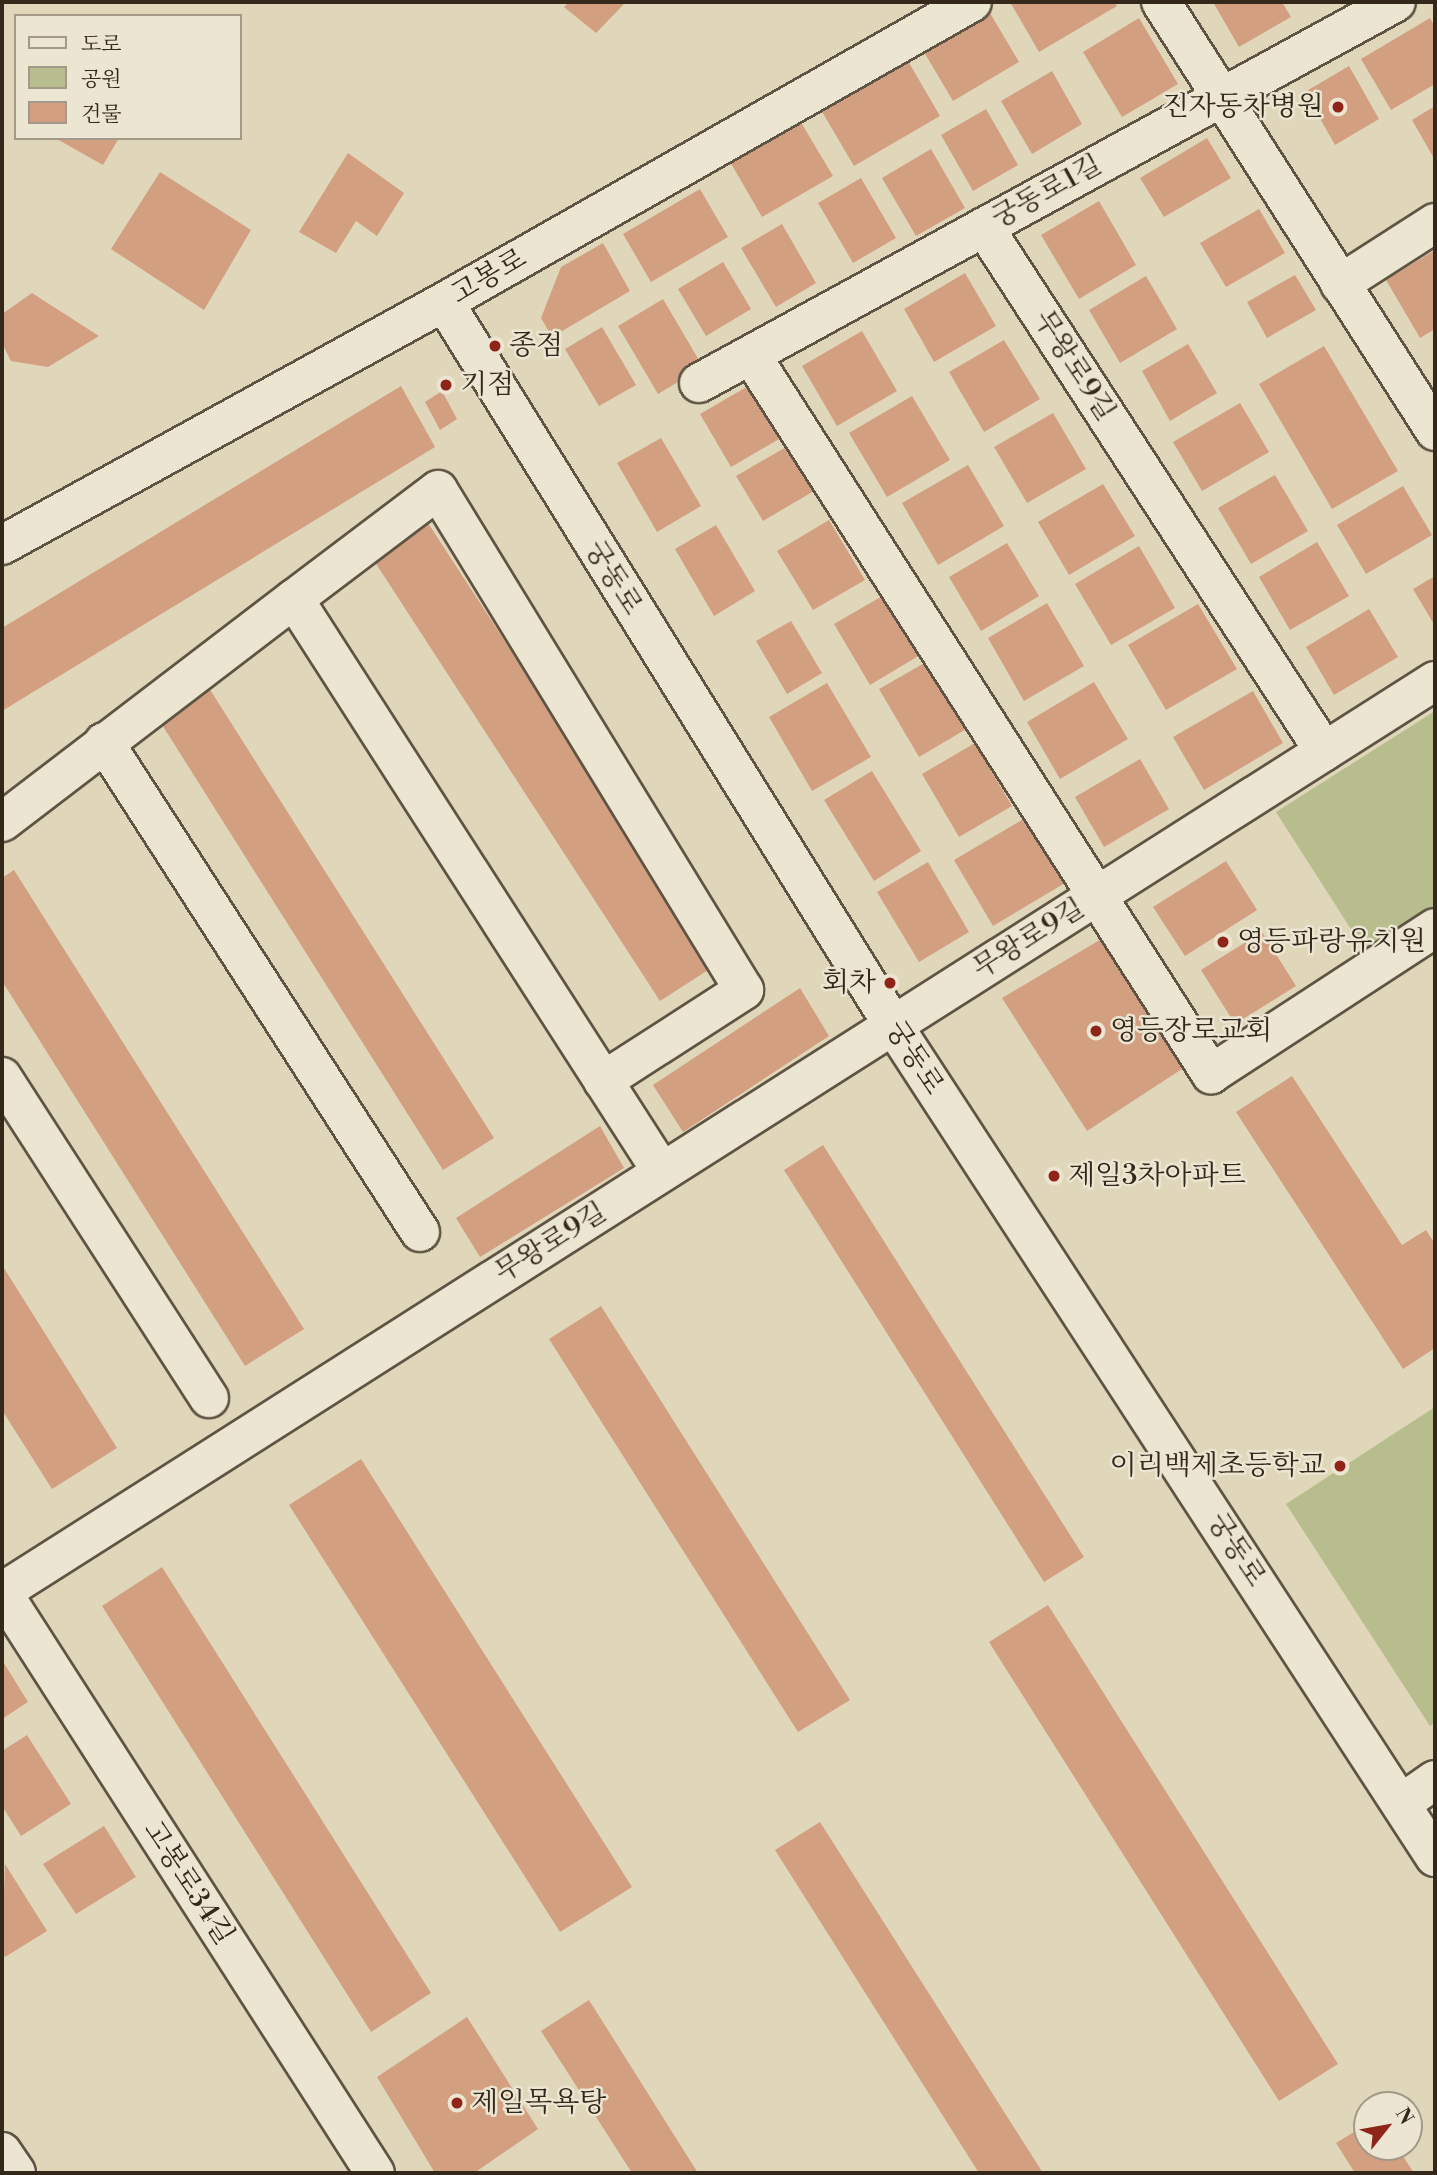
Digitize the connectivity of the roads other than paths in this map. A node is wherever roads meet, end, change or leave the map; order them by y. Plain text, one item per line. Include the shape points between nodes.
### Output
1 (972, 2) edge
2 (1161, 2) edge
3 (1396, 2) edge
4 (1221, 97) junction
5 (1435, 223) edge
6 (985, 227) junction
7 (1340, 284) junction
8 (444, 303) junction
9 (751, 355) junction
10 (699, 383) dead end
11 (1435, 431) edge
12 (2, 545) edge
13 (294, 599) junction
14 (1435, 681) edge
15 (104, 742) junction
16 (1324, 751) junction
17 (2, 822) edge
18 (1099, 894) junction
19 (1435, 928) edge
20 (893, 1025) junction
21 (2, 1077) edge
22 (603, 1081) junction
23 (662, 1172) junction
24 (419, 1232) dead end
25 (209, 1398) dead end
26 (2, 1592) edge
27 (1435, 1780) edge
28 (1402, 1803) junction
29 (1435, 1857) edge
30 (2, 2152) edge
31 (16, 2173) edge
32 (375, 2173) edge

1 - 8 street, 고봉로
2 - 4 street
3 - 4 street, 궁동로1길
4 - 6 street, 궁동로1길
4 - 7 street
5 - 7 street
6 - 9 street, 궁동로1길
6 - 16 street, 무왕로9길
7 - 11 street
8 - 12 street, 고봉로
8 - 20 street, 궁동로
9 - 10 street, 궁동로1길
9 - 18 street, 무왕로9길
13 - 15 street
13 - 22 street
13 - 22 street via 438,490 744,990
14 - 16 street, 무왕로9길
15 - 17 street
15 - 24 street
16 - 18 street, 무왕로9길
18 - 19 street via 1211,1074
18 - 20 street, 무왕로9길
20 - 23 street, 무왕로9길
20 - 28 street, 궁동로
21 - 25 street
22 - 23 street
23 - 26 street, 무왕로9길
26 - 32 street, 고봉로34길
27 - 28 street
28 - 29 street, 궁동로
30 - 31 street

